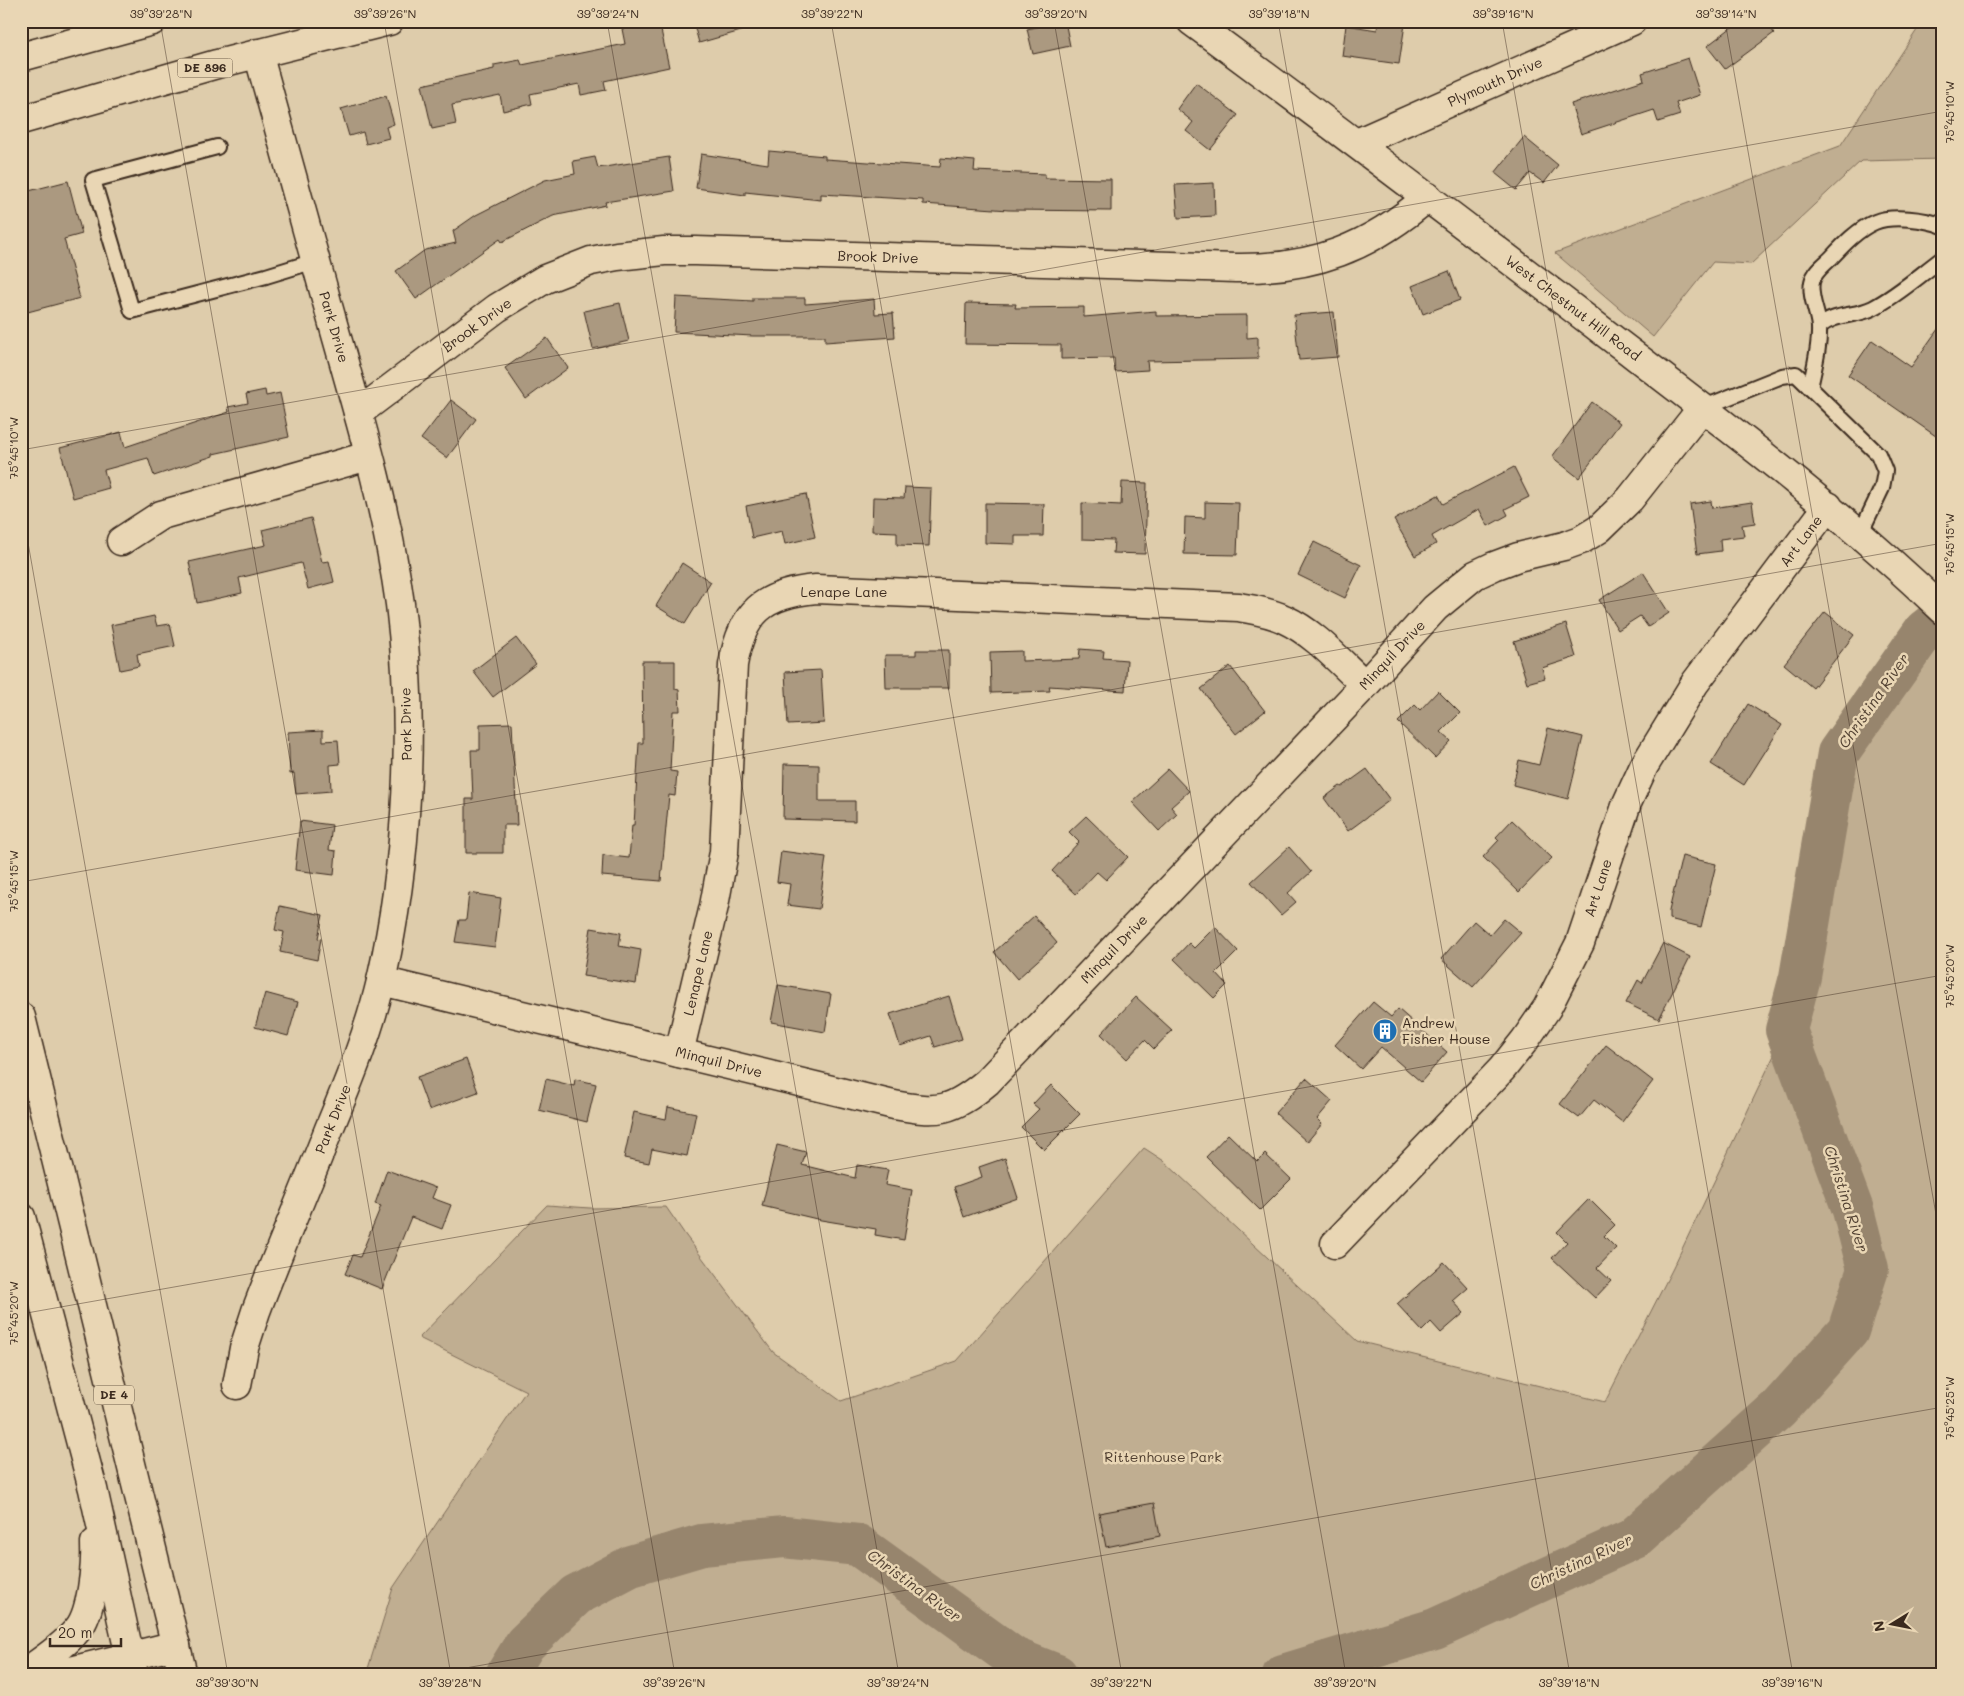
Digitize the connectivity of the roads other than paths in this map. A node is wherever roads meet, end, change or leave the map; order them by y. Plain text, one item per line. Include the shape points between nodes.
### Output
1 (152, 21) edge
2 (389, 21) edge
3 (1191, 21) edge
4 (1632, 21) edge
5 (258, 53) junction
6 (21, 57) edge
7 (22, 120) edge
8 (1357, 143) junction
9 (216, 147) dead end
10 (1428, 197) junction
11 (1943, 226) edge
12 (1943, 258) edge
13 (315, 261) junction
14 (1819, 327) junction
15 (1810, 388) junction
16 (1702, 408) junction
17 (358, 413) junction
18 (368, 456) junction
19 (1828, 506) junction
20 (1860, 534) junction
21 (121, 541) dead end
22 (1934, 602) edge
23 (1365, 685) junction
24 (381, 981) junction
25 (21, 1017) edge
26 (679, 1053) junction
27 (21, 1217) edge
28 (1335, 1244) dead end
29 (237, 1386) dead end
30 (93, 1489) junction
31 (176, 1645) junction
32 (132, 1665) edge
33 (22, 1675) edge
34 (54, 1675) edge
35 (183, 1675) edge

1 - 6 street
2 - 5 street, DE 896
3 - 8 street, West Chestnut Hill Road
4 - 8 street, Plymouth Drive
5 - 7 street, DE 896
5 - 13 street, Park Drive
8 - 10 street, West Chestnut Hill Road
9 - 13 lane via 93,180 132,311
10 - 16 street, West Chestnut Hill Road
10 - 17 street, Brook Drive via 1392,225 1351,247 1285,267 695,250 616,256 569,269 520,293
11 - 14 lane via 1913,218 1876,222 1846,242 1814,275 1811,283
12 - 14 lane via 1872,308 1832,318
13 - 17 street, Park Drive
14 - 15 lane
15 - 16 lane via 1796,374 1782,376
15 - 20 lane via 1878,454 1885,471 1882,488
16 - 19 street, West Chestnut Hill Road
16 - 23 street, Minquil Drive via 1630,499 1599,529 1581,540 1518,557 1475,576 1436,608
17 - 18 street, Park Drive
18 - 21 street via 161,514
18 - 24 street, Park Drive via 394,564 406,704 402,843
19 - 20 street, West Chestnut Hill Road
19 - 28 street, Art Lane via 1695,684 1644,766 1627,803 1580,943 1551,1000 1525,1040 1502,1069
20 - 22 street, West Chestnut Hill Road
23 - 26 street, Minquil Drive via 987,1082 950,1107 914,1109
23 - 26 street, Lenape Lane via 1303,630 1265,612 1239,607 816,589 782,594 755,613 737,642 733,665 724,852
24 - 26 street, Minquil Drive
24 - 29 street, Park Drive via 355,1064 256,1311 244,1348
25 - 31 street, DE 4
27 - 30 street
30 - 32 street
30 - 33 street via 96,1558 92,1594 80,1627 54,1652
31 - 32 street
31 - 35 street, DE 4
32 - 34 street

